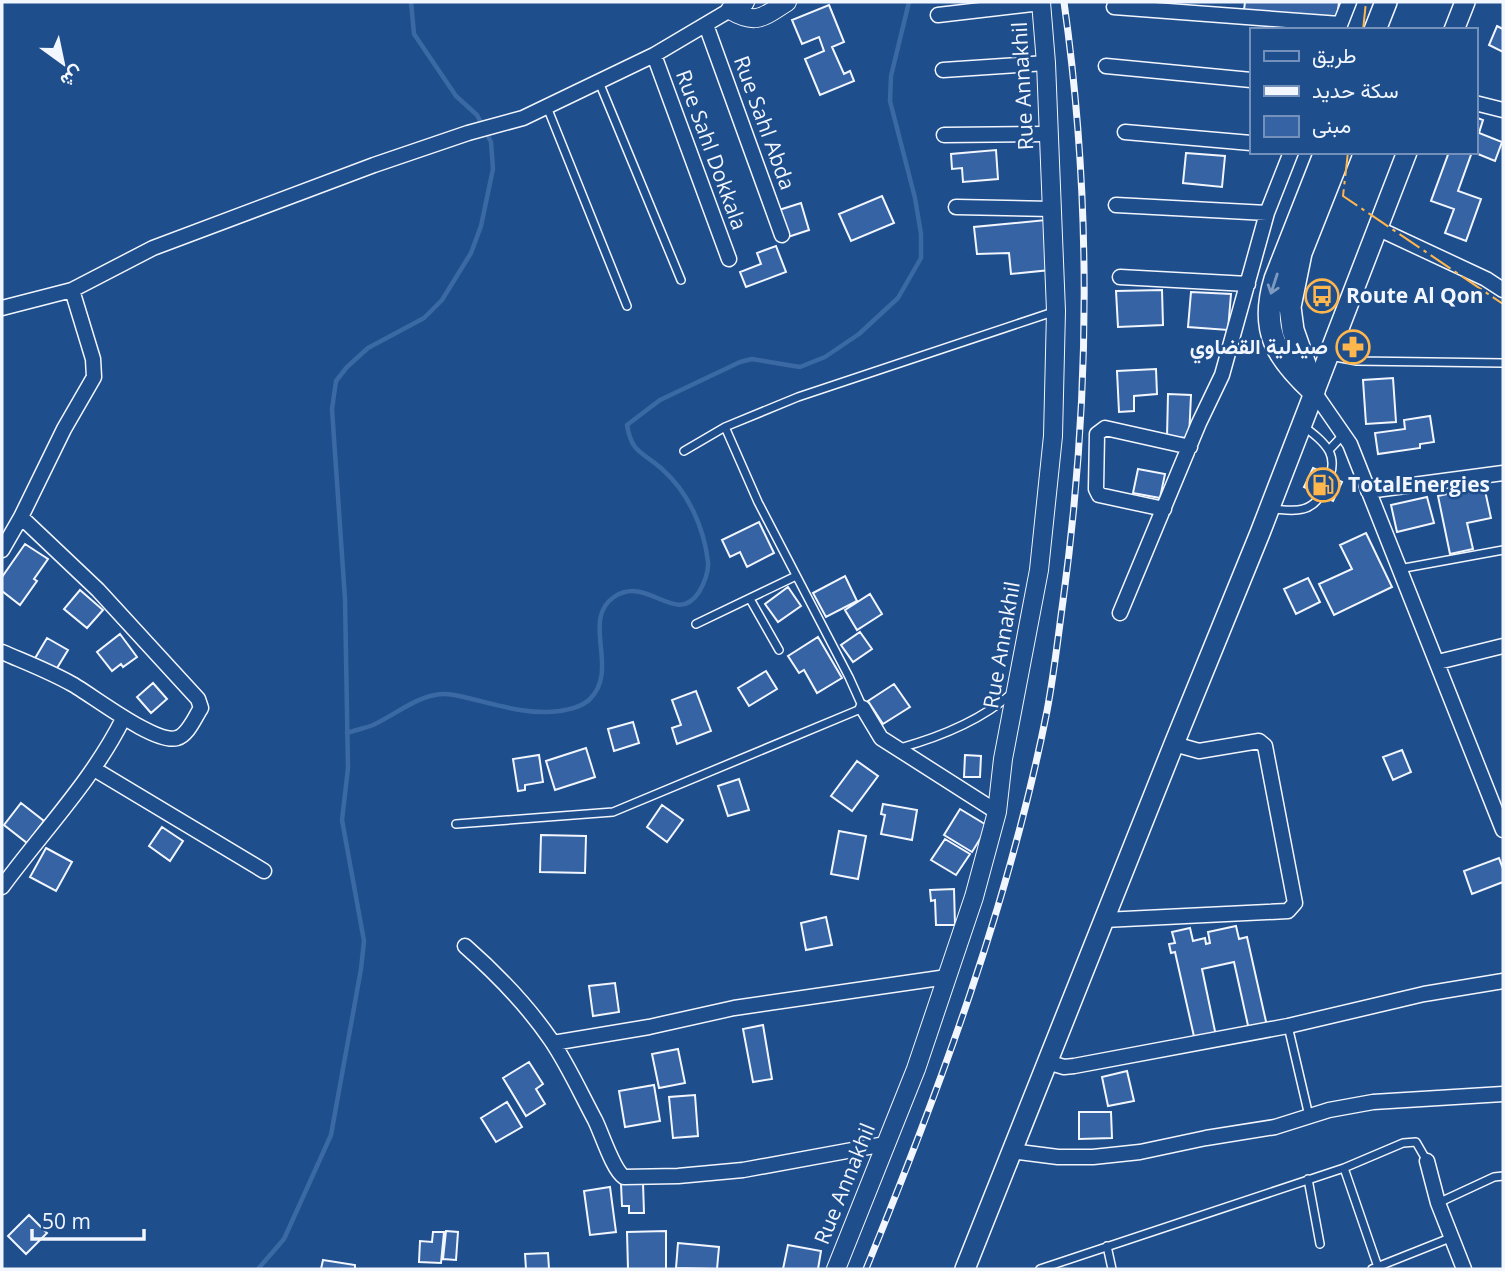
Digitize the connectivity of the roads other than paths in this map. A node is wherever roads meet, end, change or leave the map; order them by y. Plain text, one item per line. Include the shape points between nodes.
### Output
1 (787, 2) edge
2 (1349, 2) edge
3 (1386, 2) edge
4 (1400, 2) edge
5 (1465, 2) edge
6 (1041, 3) edge
7 (738, 6) edge
8 (1114, 7) dead end
9 (938, 15) dead end
10 (706, 25) junction
11 (1339, 27) edge
12 (1376, 28) edge
13 (1390, 28) edge
14 (1455, 28) edge
15 (654, 55) junction
16 (1046, 63) junction
17 (1106, 66) dead end
18 (943, 70) dead end
19 (1250, 80) edge
20 (599, 82) junction
21 (1477, 104) edge
22 (547, 107) junction
23 (1503, 110) edge
24 (1125, 132) dead end
25 (1049, 134) junction
26 (944, 135) dead end
27 (1250, 143) edge
28 (1290, 154) edge
29 (1324, 154) edge
30 (1339, 154) edge
31 (1406, 154) edge
32 (1116, 205) dead end
33 (956, 207) dead end
34 (1052, 209) junction
35 (1267, 213) junction
36 (1379, 229) junction
37 (782, 235) dead end
38 (729, 259) dead end
39 (1120, 277) dead end
40 (681, 280) dead end
41 (1248, 284) junction
42 (72, 290) junction
43 (1503, 290) edge
44 (627, 306) dead end
45 (2, 308) edge
46 (1056, 311) junction
47 (1329, 356) junction
48 (1503, 363) edge
49 (1314, 392) junction
50 (1302, 425) junction
51 (724, 427) junction
52 (1344, 434) junction
53 (1190, 447) junction
54 (1329, 450) junction
55 (684, 451) dead end
56 (1503, 473) edge
57 (1368, 491) junction
58 (1164, 509) junction
59 (1270, 509) junction
60 (21, 517) junction
61 (2, 550) edge
62 (1503, 550) edge
63 (1399, 569) junction
64 (796, 576) junction
65 (750, 599) junction
66 (1120, 613) dead end
67 (696, 624) dead end
68 (1503, 646) edge
69 (779, 650) dead end
70 (2, 652) edge
71 (1438, 662) junction
72 (1017, 689) junction
73 (863, 708) junction
74 (123, 719) junction
75 (1174, 744) junction
76 (896, 750) junction
77 (94, 769) junction
78 (996, 812) junction
79 (456, 824) dead end
80 (1502, 825) edge
81 (264, 871) dead end
82 (2, 887) edge
83 (1104, 920) junction
84 (465, 946) dead end
85 (947, 977) junction
86 (1503, 981) edge
87 (1288, 1026) junction
88 (553, 1043) junction
89 (1047, 1062) junction
90 (1503, 1094) edge
91 (1309, 1116) junction
92 (885, 1144) junction
93 (1011, 1151) junction
94 (1427, 1161) joint
95 (1344, 1168) junction
96 (1503, 1176) edge
97 (1308, 1179) junction
98 (1438, 1203) junction
99 (1450, 1238) junction
100 (1320, 1244) dead end
101 (1107, 1246) junction
102 (1375, 1268) edge
103 (836, 1269) edge
104 (965, 1269) edge
105 (1045, 1269) edge
106 (1112, 1269) edge
107 (1464, 1269) edge

1 - 7 street via 757,19 742,17
2 - 11 street
3 - 12 main road
4 - 13 main road
5 - 14 main road
6 - 9 street
6 - 16 street, Rue Annakhil
7 - 10 street
8 - 11 street
10 - 15 street
10 - 37 street, Rue Sahl Abda
15 - 20 street
15 - 38 street, Rue Sahl Dokkala
16 - 18 street
16 - 25 street, Rue Annakhil
17 - 19 street
20 - 22 street
20 - 40 lane
21 - 23 street
22 - 42 street via 374,165 153,248
22 - 44 lane
24 - 27 street
25 - 26 street
25 - 34 street, Rue Annakhil
28 - 35 street
29 -> 49 main road via 1275,279 1268,319 1281,357
30 - 49 main road via 1301,253 1290,307
31 - 36 main road
32 - 35 street
33 - 34 street
34 - 46 street, Rue Annakhil
35 - 41 street
36 - 43 street
36 - 47 main road
39 - 41 street
41 - 53 street via 1222,375
42 - 45 street
42 - 60 street via 94,377
46 - 51 lane via 798,397
46 - 72 street, Rue Annakhil via 1055,394 1039,570
47 - 48 lane via 1357,361
47 - 49 main road
49 - 50 main road
49 - 52 street
50 - 54 lane
50 - 59 main road
51 - 55 lane
51 - 64 lane
52 - 54 lane
52 - 57 street
53 - 58 street
53 - 58 street via 1105,428 1097,434 1099,495
54 - 59 lane via 1334,466 1318,501 1303,509
56 - 57 street
57 - 63 street
58 - 66 street
59 - 75 main road
60 - 61 street
60 - 74 street via 98,590 201,703 184,734 175,739
62 - 63 lane
63 - 71 street
64 - 65 lane
64 - 73 lane
65 - 67 lane
65 - 69 lane
68 - 71 street
70 - 74 street via 72,684
71 - 80 street
72 - 76 lane via 939,736
72 - 78 street, Rue Annakhil
73 - 76 street via 875,732
73 - 79 lane via 613,812
74 - 77 street
75 - 83 main road
75 - 83 street via 1199,751 1263,742 1295,903 1288,911
76 - 78 street
77 - 81 street
77 - 82 street
78 - 85 street, Rue Annakhil
83 - 89 main road
84 - 88 street via 532,1013
85 - 88 street via 734,1008
85 - 92 street, Rue Annakhil
86 - 87 street
87 - 89 street via 1074,1066
87 - 91 lane
88 - 92 street via 624,1177 743,1170
89 - 93 main road
90 - 91 street via 1373,1101
91 - 93 street via 1275,1127 1140,1152 1058,1157
92 - 103 street, Rue Annakhil
93 - 104 main road
94 - 95 lane via 1411,1141
94 - 98 street
95 - 97 lane
95 - 102 lane
96 - 98 lane
97 - 100 lane
97 - 101 lane
98 - 99 street
99 - 102 lane
99 - 107 street
101 - 105 lane
101 - 106 lane

